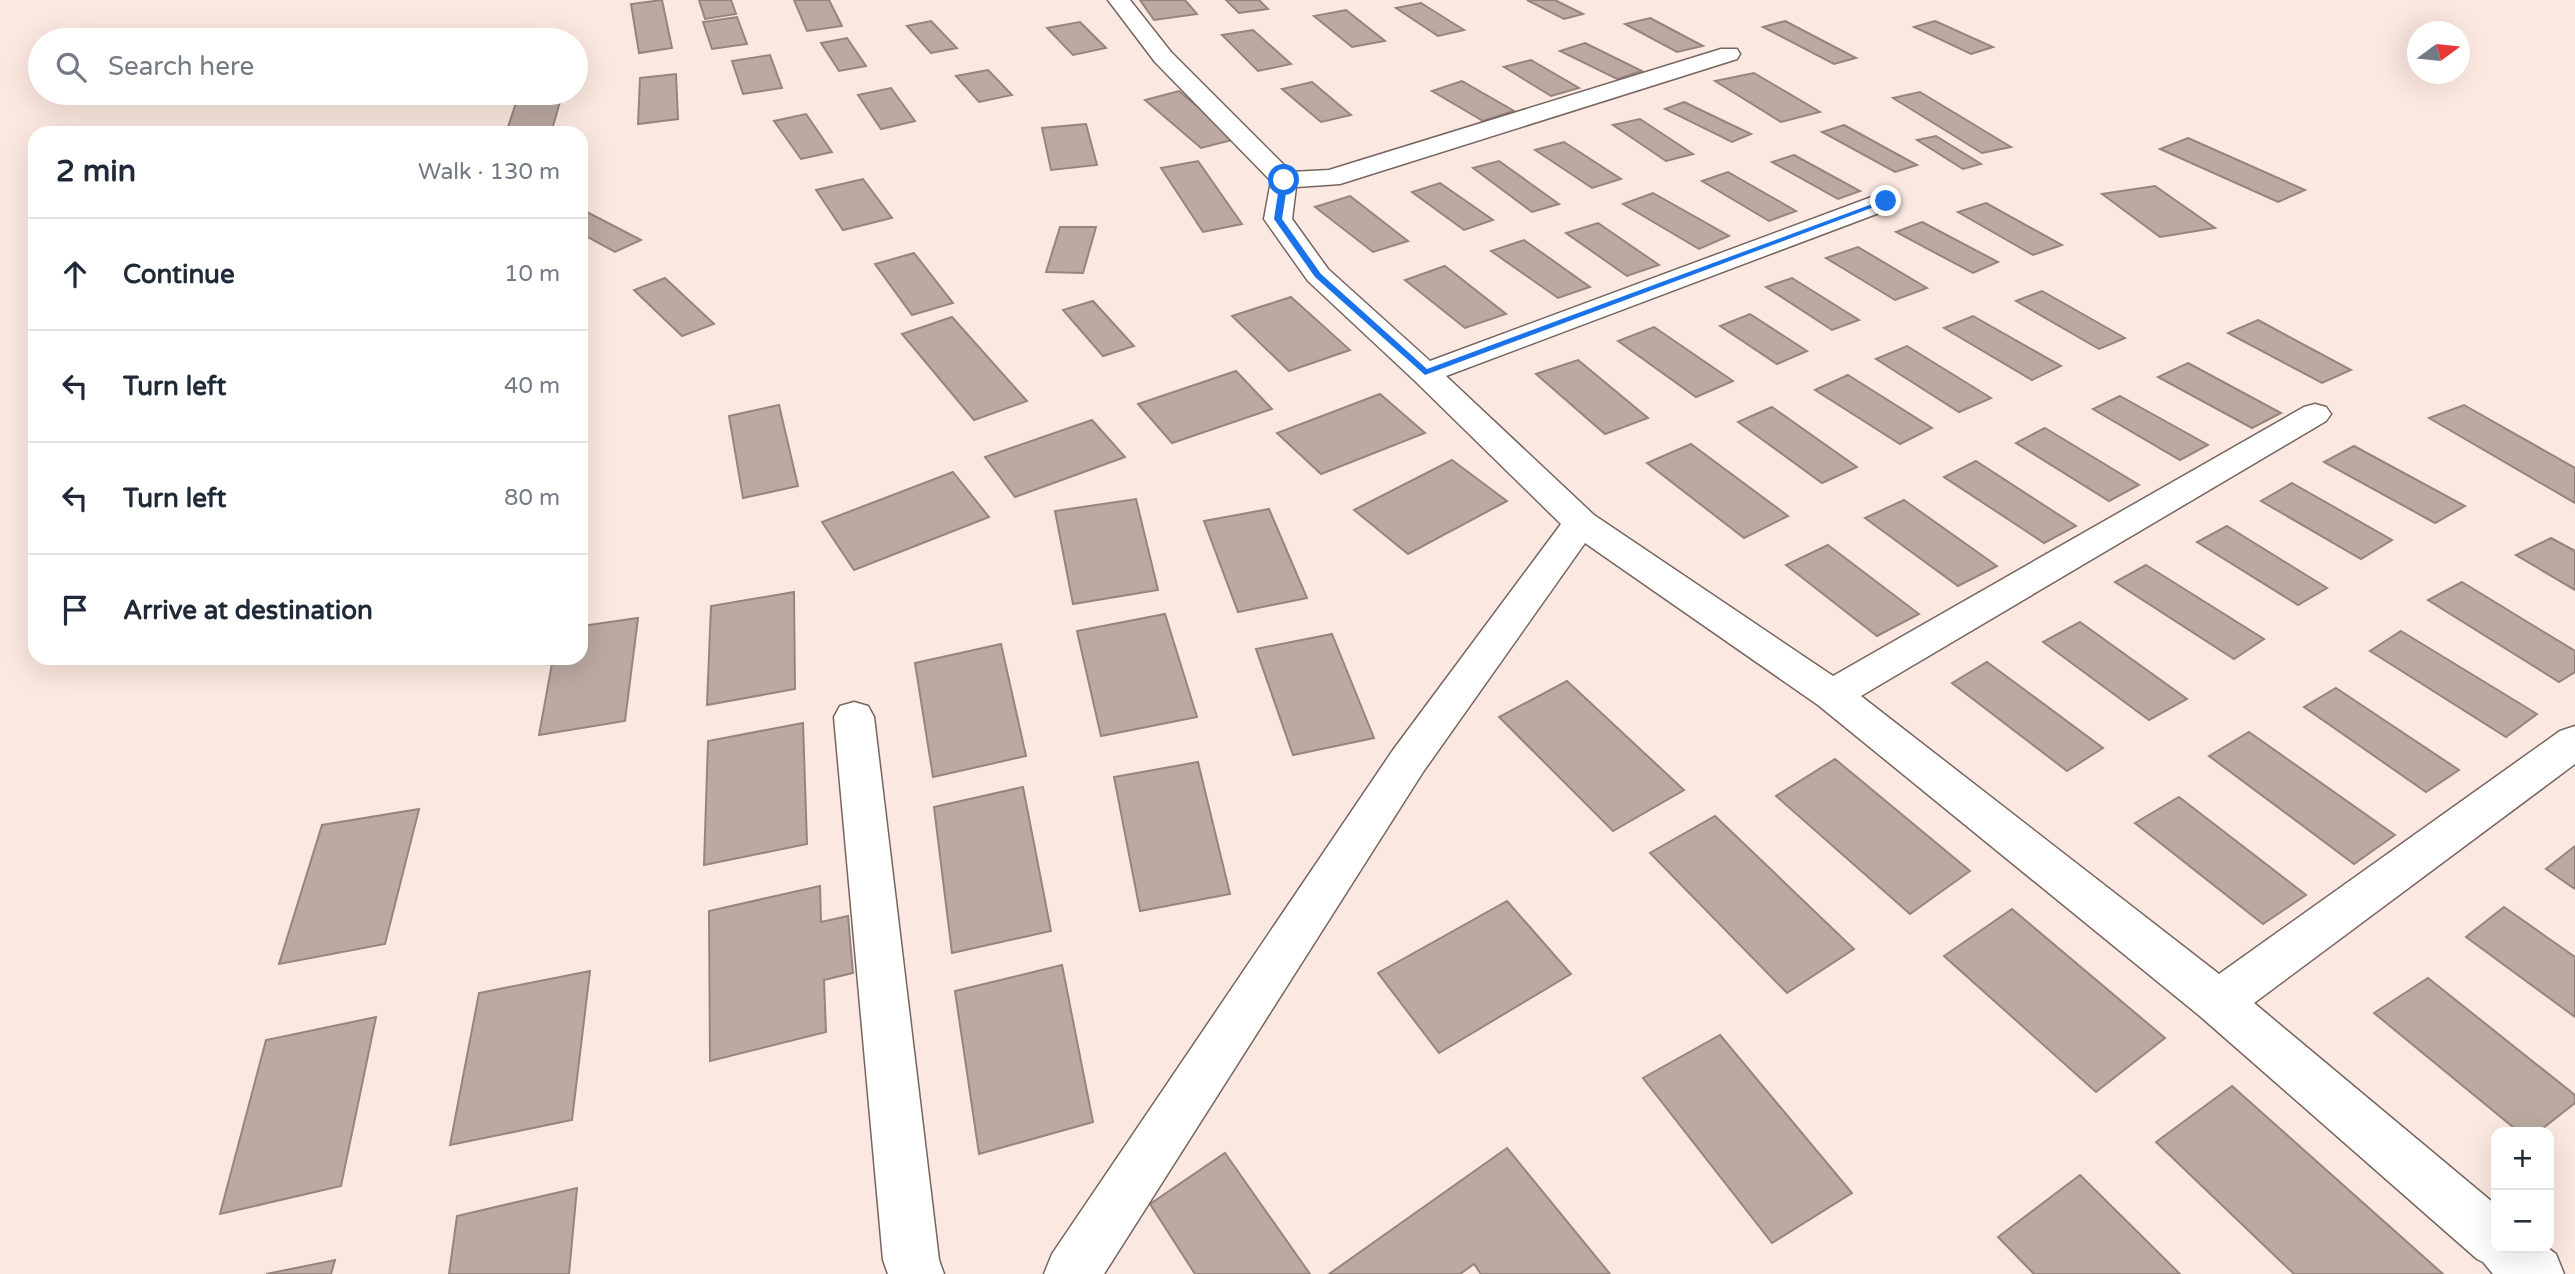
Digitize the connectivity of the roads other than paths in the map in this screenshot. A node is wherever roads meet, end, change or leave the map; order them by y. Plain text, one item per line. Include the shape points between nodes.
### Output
1 (1119, 0) edge
2 (1729, 54) dead end
3 (1284, 180) junction
4 (1886, 201) dead end
5 (1425, 373) junction
6 (2315, 414) dead end
7 (1581, 523) junction
8 (1832, 695) junction
9 (854, 717) dead end
10 (2575, 743) edge
11 (2218, 1002) junction
12 (2491, 1236) edge
13 (2511, 1253) edge
14 (916, 1274) edge
15 (1072, 1274) edge
16 (2536, 1274) edge

1 - 3 street via 1163,57
2 - 3 street via 1331,178
3 - 5 street via 1278,219 1318,275
4 - 5 street
5 - 7 street
6 - 8 street
7 - 8 street
7 - 15 street via 1408,761
8 - 11 street
9 - 14 street
10 - 11 street
11 - 12 street
13 - 16 street

